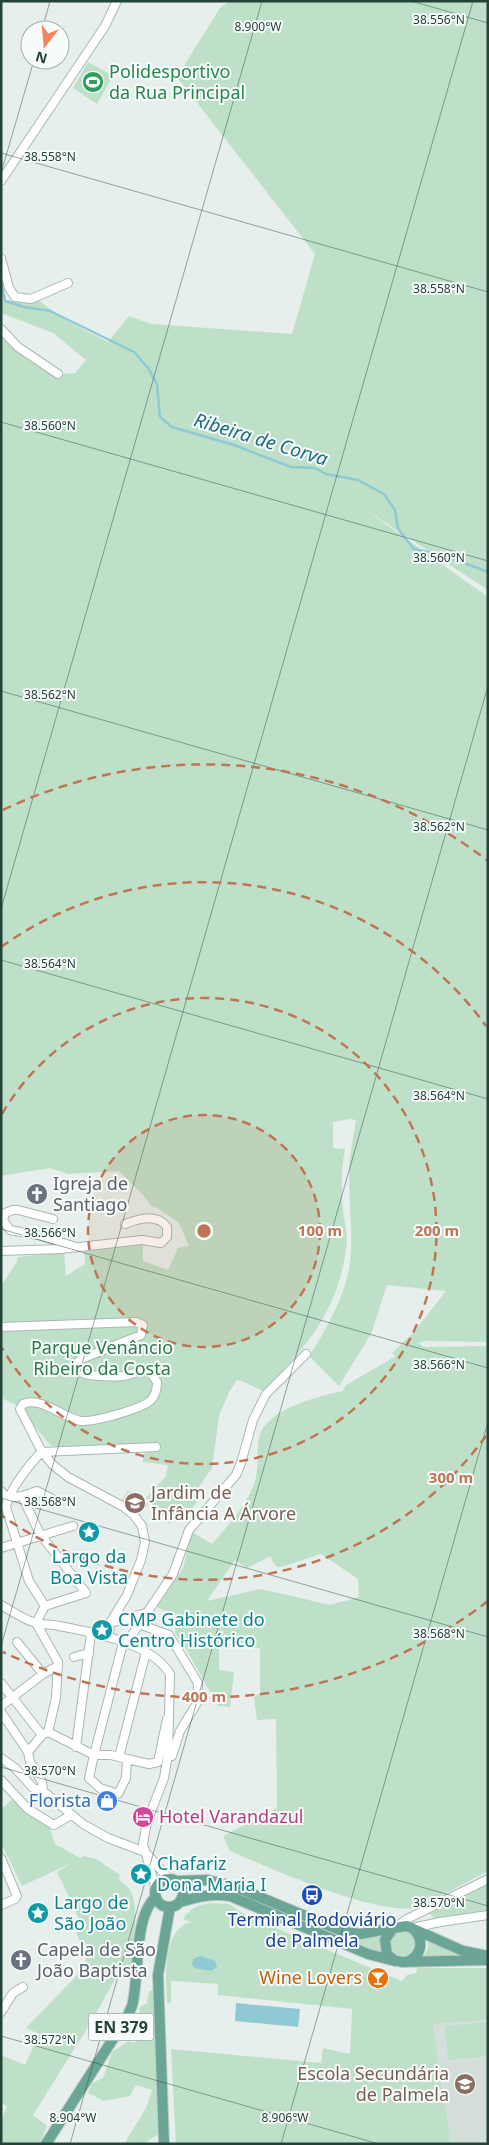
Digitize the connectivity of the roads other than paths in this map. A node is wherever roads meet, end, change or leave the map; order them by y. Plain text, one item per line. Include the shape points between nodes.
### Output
1 (118, 1) edge
2 (1, 181) edge
3 (1, 258) edge
4 (68, 283) dead end
5 (1, 329) edge
6 (58, 374) dead end
7 (53, 1219) dead end
8 (125, 1224) dead end
9 (80, 1247) junction
10 (1, 1251) edge
11 (1, 1327) edge
12 (306, 1354) dead end
13 (156, 1447) dead end
14 (42, 1452) junction
15 (1, 1491) edge
16 (22, 1496) junction
17 (7, 1498) junction
18 (52, 1500) dead end
19 (5, 1516) edge
20 (73, 1526) dead end
21 (40, 1534) junction
22 (17, 1543) junction
23 (1, 1548) edge
24 (1, 1605) edge
25 (45, 1606) junction
26 (146, 1614) junction
27 (110, 1623) junction
28 (36, 1624) junction
29 (139, 1624) junction
30 (91, 1634) junction
31 (109, 1637) junction
32 (17, 1642) dead end
33 (124, 1643) junction
34 (146, 1652) junction
35 (89, 1653) junction
36 (74, 1656) dead end
37 (58, 1666) junction
38 (43, 1674) junction
39 (1, 1683) edge
40 (12, 1696) junction
41 (170, 1704) junction
42 (1, 1706) edge
43 (1, 1712) edge
44 (45, 1734) junction
45 (76, 1747) junction
46 (28, 1752) junction
47 (94, 1755) junction
48 (1, 1758) edge
49 (123, 1758) junction
50 (166, 1770) junction
51 (1, 1780) edge
52 (43, 1791) junction
53 (71, 1816) junction
54 (145, 1852) junction
55 (1, 1858) edge
56 (488, 1879) edge
57 (173, 1880) junction
58 (156, 1893) junction
59 (175, 1904) junction
60 (1, 1905) edge
61 (422, 1913) junction
62 (488, 1915) edge
63 (395, 1927) junction
64 (412, 1928) junction
65 (488, 1958) edge
66 (401, 1961) junction
67 (23, 1987) dead end
68 (1, 2012) edge
69 (46, 2144) edge
70 (164, 2144) edge

1 - 2 street
3 - 4 street via 9,288 15,297 31,299
5 - 6 street via 18,347
7 - 9 street via 13,1210 5,1213 2,1220 10,1230
8 - 9 street via 142,1219 158,1220 167,1227 168,1237 161,1243 142,1240
9 - 10 street
11 - 14 street via 140,1323 144,1328 141,1335 81,1359 75,1368 85,1374 114,1376 145,1371 153,1374 157,1382 156,1393 150,1402 89,1421 71,1418 30,1402 21,1406 22,1416
12 - 26 street via 264,1399 236,1475 189,1530 173,1574
13 - 14 street
14 - 17 street via 26,1468
14 - 27 street via 68,1477 124,1507 142,1526 145,1542 141,1560
15 - 17 street
16 - 17 street
16 - 18 street via 37,1491
16 - 21 street
17 - 19 street
19 - 22 street
20 - 21 street
21 - 22 street
21 - 25 street via 86,1594
22 - 23 street
22 - 25 street via 29,1581
24 - 28 street
25 - 28 street
26 - 27 street
26 - 29 street
27 - 31 street
28 - 30 street via 61,1626
28 - 37 street
29 - 33 street
29 - 50 street via 169,1635 198,1683 197,1703 180,1731
30 - 31 street
30 - 35 street
31 - 33 street
32 - 38 street
33 - 34 street
33 - 47 street
34 - 41 street via 157,1658 170,1674
34 - 49 street
35 - 36 street
35 - 45 street
37 - 38 street
37 - 44 street via 56,1698
38 - 40 street
39 - 40 street
40 - 42 street
40 - 44 street
41 - 49 street via 158,1762 149,1764
41 - 50 street
43 - 46 street
44 - 45 street
44 - 46 street
45 - 47 street
46 - 52 street
47 - 49 street via 111,1754
47 - 49 street via 89,1778 100,1788 118,1794 126,1778
48 - 52 street via 33,1788
50 - 54 street via 147,1822 143,1844
51 - 53 street via 28,1809 54,1825
52 - 53 street
53 - 54 street via 108,1838
54 - 57 street
54 - 58 street
55 - 60 street via 17,1894 16,1898
56 - 61 street
57 - 58 main road, EN 379 via 161,1882
57 - 59 main road via 183,1891
57 - 63 main road via 208,1880 233,1886 344,1932 362,1934
58 - 59 main road via 162,1904
58 - 69 main road, EN 379 via 143,1919 132,2006
59 - 66 main road via 204,1895 230,1896 368,1954
59 - 70 main road via 158,1975
61 - 63 street
61 - 64 street
62 - 64 street
63 - 64 main road
63 - 66 main road via 387,1934 384,1946 389,1956
64 - 65 main road via 463,1951
64 - 66 main road via 419,1936 420,1948 414,1958
65 - 66 main road
67 - 68 street via 13,1993

